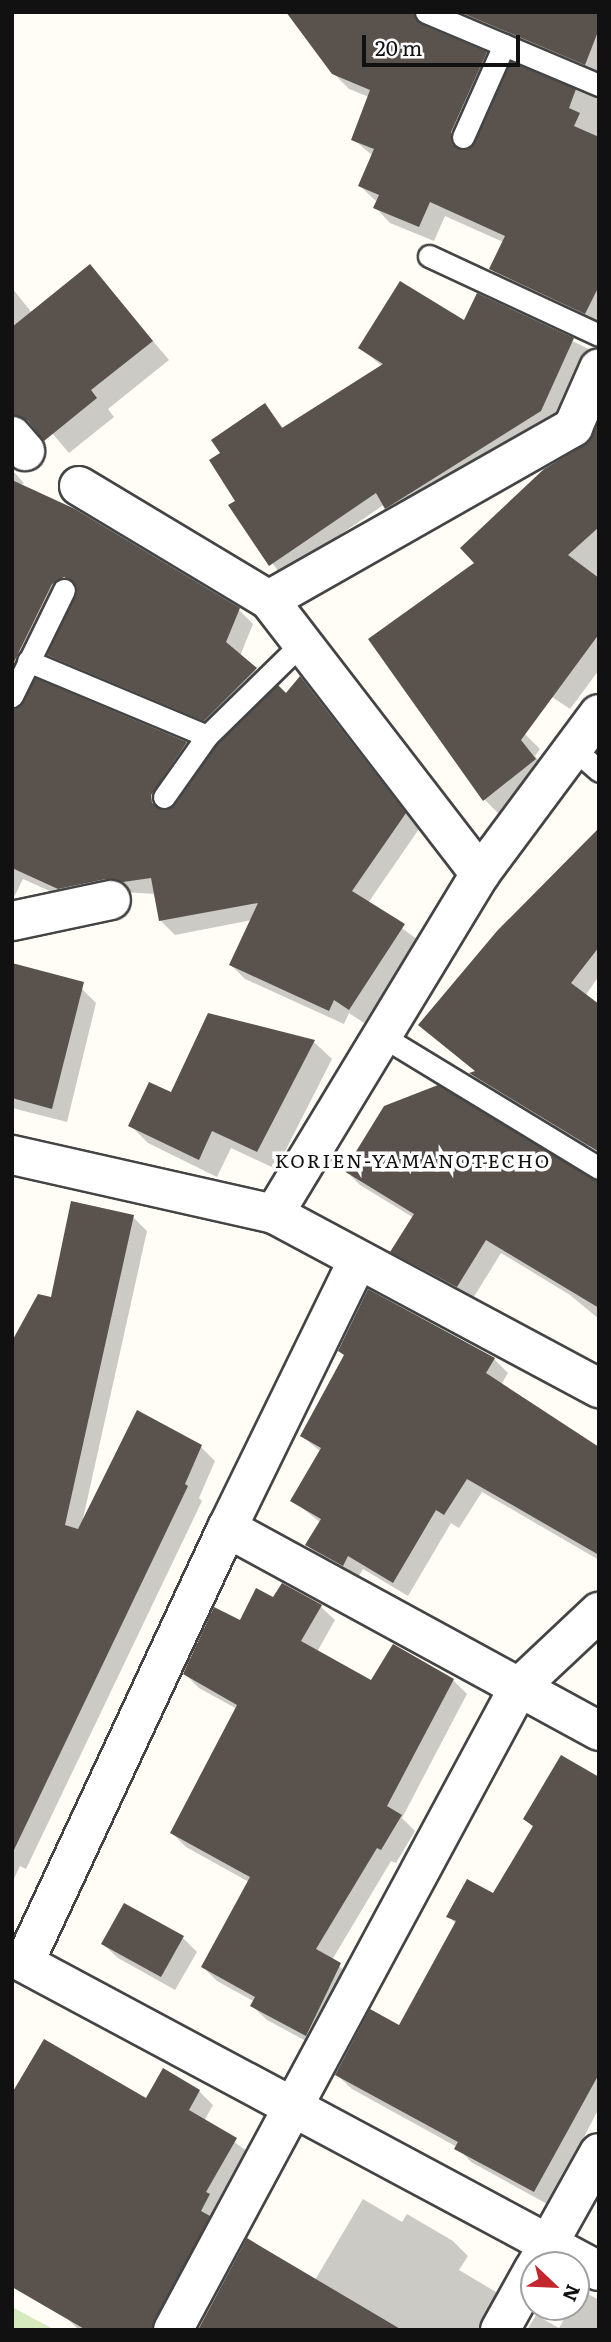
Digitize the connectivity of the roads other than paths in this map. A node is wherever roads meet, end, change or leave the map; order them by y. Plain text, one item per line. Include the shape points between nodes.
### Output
1 (426, 12) edge
2 (504, 45) junction
3 (599, 85) edge
4 (463, 137) dead end
5 (429, 256) dead end
6 (599, 335) edge
7 (599, 368) edge
8 (79, 486) dead end
9 (64, 590) dead end
10 (269, 600) junction
11 (302, 643) junction
12 (28, 661) junction
13 (12, 696) edge
14 (599, 714) edge
15 (206, 736) junction
16 (586, 760) edge
17 (164, 797) dead end
18 (480, 874) junction
19 (111, 900) dead end
20 (12, 921) edge
21 (382, 1036) junction
22 (13, 1156) edge
23 (599, 1168) edge
24 (274, 1214) junction
25 (358, 1260) junction
26 (599, 1388) edge
27 (227, 1528) junction
28 (599, 1612) edge
29 (519, 1687) junction
30 (599, 1731) edge
31 (294, 2105) junction
32 (599, 2153) edge
33 (527, 2251) edge
34 (544, 2251) edge
35 (520, 2294) edge
36 (173, 2330) edge
37 (500, 2330) edge

1 - 2 lane
2 - 3 lane
2 - 4 lane
5 - 6 lane
7 - 10 street via 573,427
8 - 10 street
9 - 12 lane
10 - 11 street
11 - 15 lane
11 - 18 street
12 - 13 lane
12 - 15 lane
14 - 16 street
15 - 17 lane
16 - 18 street
18 - 21 street
19 - 20 street
21 - 23 lane
21 - 24 street
22 - 24 street
24 - 25 street
25 - 26 street
25 - 27 street
27 - 29 street
27 - 31 street via 24,1963
28 - 29 street
29 - 30 street
29 - 31 street
31 - 33 street
31 - 36 street
32 - 34 street
35 - 37 street

